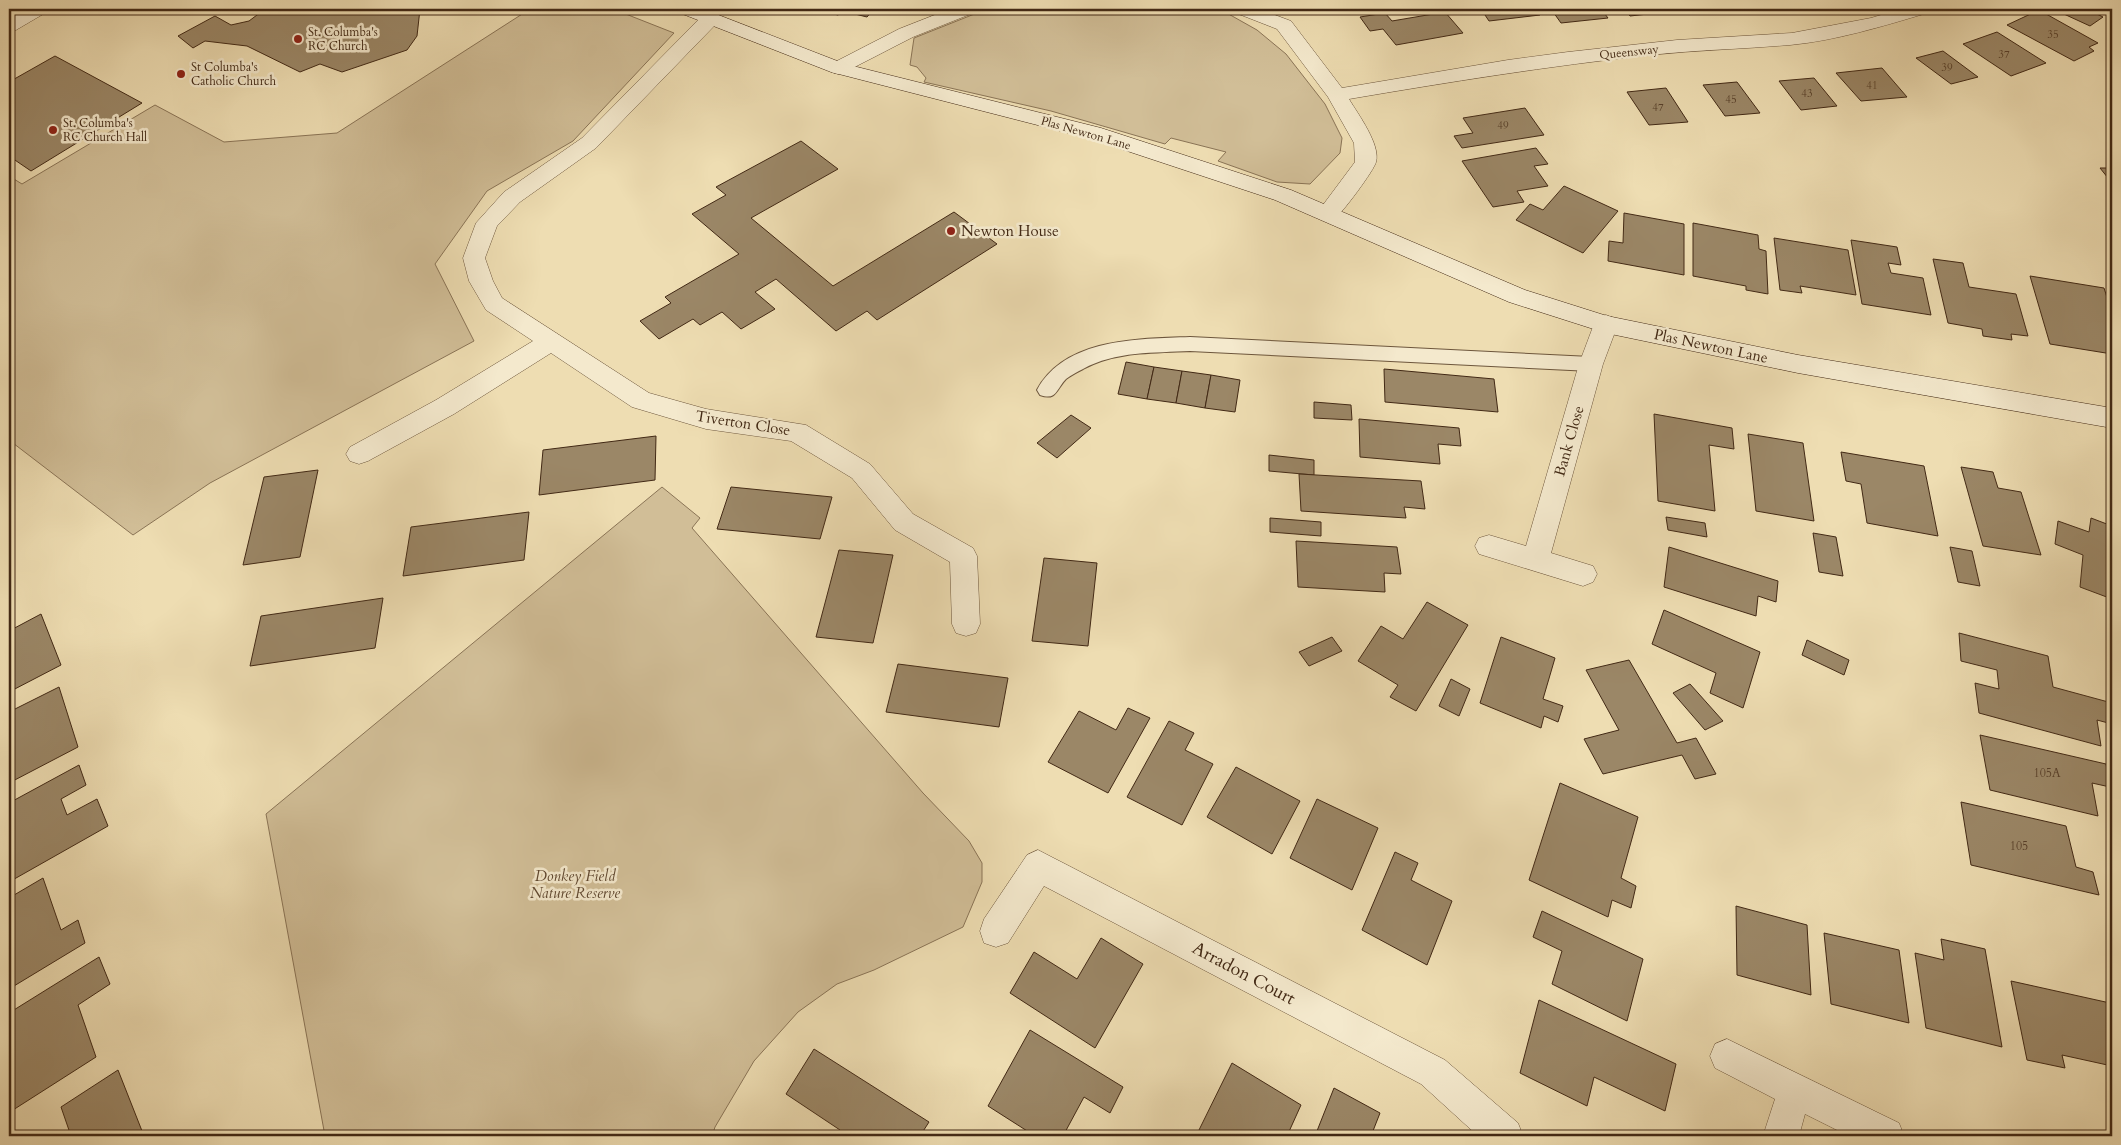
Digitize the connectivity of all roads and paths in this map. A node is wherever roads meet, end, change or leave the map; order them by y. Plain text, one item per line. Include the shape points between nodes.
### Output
1 (38, 9) edge
2 (687, 9) edge
3 (966, 9) edge
4 (1243, 9) edge
5 (1272, 9) edge
6 (1920, 9) edge
7 (711, 18) junction
8 (1284, 25) junction
9 (9, 26) edge
10 (838, 68) junction
11 (1337, 95) junction
12 (1328, 213) junction
13 (1606, 324) junction
14 (552, 342) junction
15 (1591, 364) junction
16 (1047, 390) dead end
17 (2112, 418) edge
18 (359, 454) dead end
19 (1488, 546) dead end
20 (1535, 560) junction
21 (1583, 574) dead end
22 (966, 624) dead end
23 (996, 931) dead end
24 (1727, 1056) dead end
25 (1795, 1090) junction
26 (1505, 1136) edge
27 (1781, 1136) edge
28 (1886, 1136) edge

1 - 9 street
2 - 7 street, Plas Newton Lane
3 - 10 street via 906,33
4 - 8 street
5 - 8 street
6 - 11 street, Queensway via 1875,23 1792,39 1677,46 1559,59
7 - 10 street, Plas Newton Lane
7 - 14 street, Tiverton Close via 589,143 512,197 487,223 474,258 480,281 494,304
8 - 11 street
10 - 12 street, Plas Newton Lane via 1094,133
11 - 12 street via 1364,143 1366,162
12 - 13 street, Plas Newton Lane via 1517,296
13 - 15 street, Bank Close
13 - 17 street, Plas Newton Lane via 1798,364
14 - 18 street via 445,407
14 - 22 street, Tiverton Close via 641,400 706,419 797,432 861,471 904,522 963,556
15 - 16 lane via 1190,344 1128,346 1092,356 1061,372
15 - 20 street, Bank Close
19 - 20 street
20 - 21 street
23 - 26 street, Arradon Court via 1038,866 1433,1072
24 - 25 street
25 - 27 street
25 - 28 street

